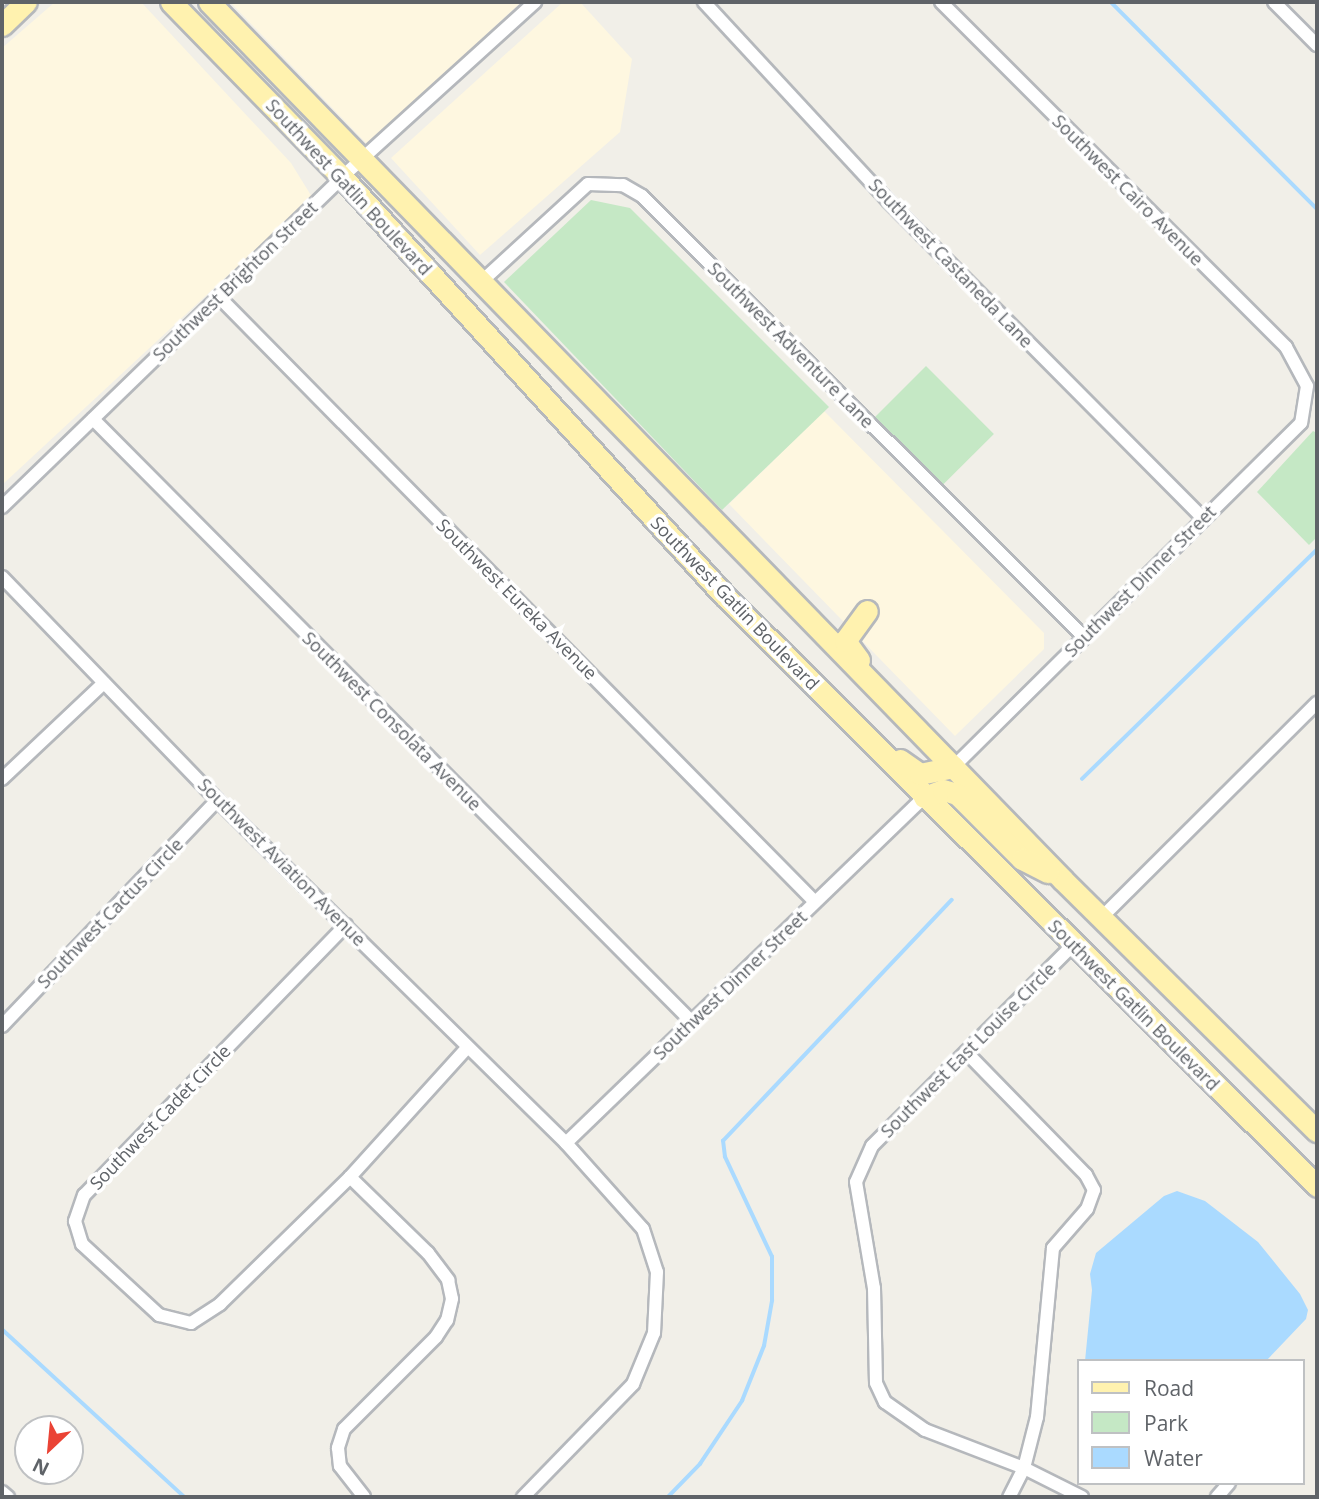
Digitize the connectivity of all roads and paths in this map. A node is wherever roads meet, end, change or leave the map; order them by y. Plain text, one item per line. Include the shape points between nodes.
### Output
1 (26, 2) edge
2 (171, 2) edge
3 (209, 2) edge
4 (535, 2) edge
5 (704, 2) edge
6 (941, 2) edge
7 (1274, 2) edge
8 (2, 25) edge
9 (1317, 45) edge
10 (363, 158) junction
11 (342, 177) junction
12 (481, 282) junction
13 (219, 297) junction
14 (1307, 386) joint
15 (93, 419) junction
16 (2, 507) edge
17 (1203, 518) junction
18 (2, 577) edge
19 (821, 631) junction
20 (1084, 637) junction
21 (104, 683) junction
22 (824, 696) junction
23 (1317, 703) edge
24 (925, 738) junction
25 (953, 768) junction
26 (2, 779) edge
27 (924, 797) junction
28 (217, 800) junction
29 (1063, 880) junction
30 (815, 902) junction
31 (1101, 918) junction
32 (346, 925) junction
33 (1073, 945) junction
34 (692, 1022) junction
35 (2, 1026) edge
36 (466, 1049) junction
37 (966, 1052) junction
38 (1317, 1131) edge
39 (566, 1143) junction
40 (350, 1177) junction
41 (1317, 1186) edge
42 (1024, 1468) junction
43 (2, 1492) edge
44 (8, 1497) edge
45 (363, 1497) edge
46 (523, 1497) edge
47 (1009, 1497) edge
48 (1082, 1497) edge

1 - 8 main road
2 - 11 main road, Southwest Gatlin Boulevard
3 - 10 main road, Southwest Gatlin Boulevard
4 - 10 street, Southwest Brighton Street
5 - 17 street, Southwest Castaneda Lane via 888,201
6 - 14 street, Southwest Cairo Avenue via 1286,347
7 - 9 street
10 - 11 street, Southwest Brighton Street
10 - 12 main road, Southwest Gatlin Boulevard
11 - 13 street, Southwest Brighton Street
11 - 22 main road, Southwest Gatlin Boulevard via 724,594
12 - 19 main road, Southwest Gatlin Boulevard
12 - 20 street, Southwest Adventure Lane via 588,184 623,185 642,196
13 - 15 street, Southwest Brighton Street
13 - 30 street, Southwest Eureka Avenue
14 - 17 street, Southwest Dinner Street via 1301,423
15 - 16 street, Southwest Brighton Street
15 - 34 street, Southwest Consolata Avenue
17 - 20 street, Southwest Dinner Street
18 - 21 street, Southwest Aviation Avenue
19 - 24 main road, Southwest Gatlin Boulevard
19 - 24 main road via 836,631 867,611 845,645 909,712
20 - 25 street, Southwest Dinner Street
21 - 26 street
21 - 28 street, Southwest Aviation Avenue
22 - 25 main road via 848,707 913,771 930,775
22 - 27 main road, Southwest Gatlin Boulevard
23 - 31 street
24 - 25 main road, Southwest Gatlin Boulevard
25 - 29 main road, Southwest Gatlin Boulevard
27 - 29 main road via 943,790 957,794 1022,859
27 - 30 street, Southwest Dinner Street
27 - 33 main road, Southwest Gatlin Boulevard
28 - 32 street, Southwest Aviation Avenue
28 - 35 street, Southwest Cactus Circle
29 - 31 main road, Southwest Gatlin Boulevard
30 - 34 street, Southwest Dinner Street
31 - 38 main road, Southwest Gatlin Boulevard
32 - 36 street, Southwest Aviation Avenue
32 - 40 street, Southwest Cadet Circle via 85,1195 75,1221 82,1244 159,1315 191,1323 220,1304
33 - 37 street, Southwest East Louise Circle
33 - 41 main road, Southwest Gatlin Boulevard
34 - 39 street, Southwest Dinner Street
36 - 39 street, Southwest Aviation Avenue
36 - 40 street, Southwest Cadet Circle
37 - 42 street via 1086,1175 1094,1189 1087,1209 1052,1248 1045,1365
37 - 42 street, Southwest East Louise Circle via 872,1146 856,1182 874,1288 876,1383 885,1402 925,1430
39 - 46 street, Southwest Aviation Avenue via 643,1229 657,1272 654,1334 633,1384
40 - 45 street via 428,1252 448,1280 452,1299 447,1320 436,1337 344,1430 338,1448 340,1466
42 - 47 street
42 - 48 street
43 - 44 street

